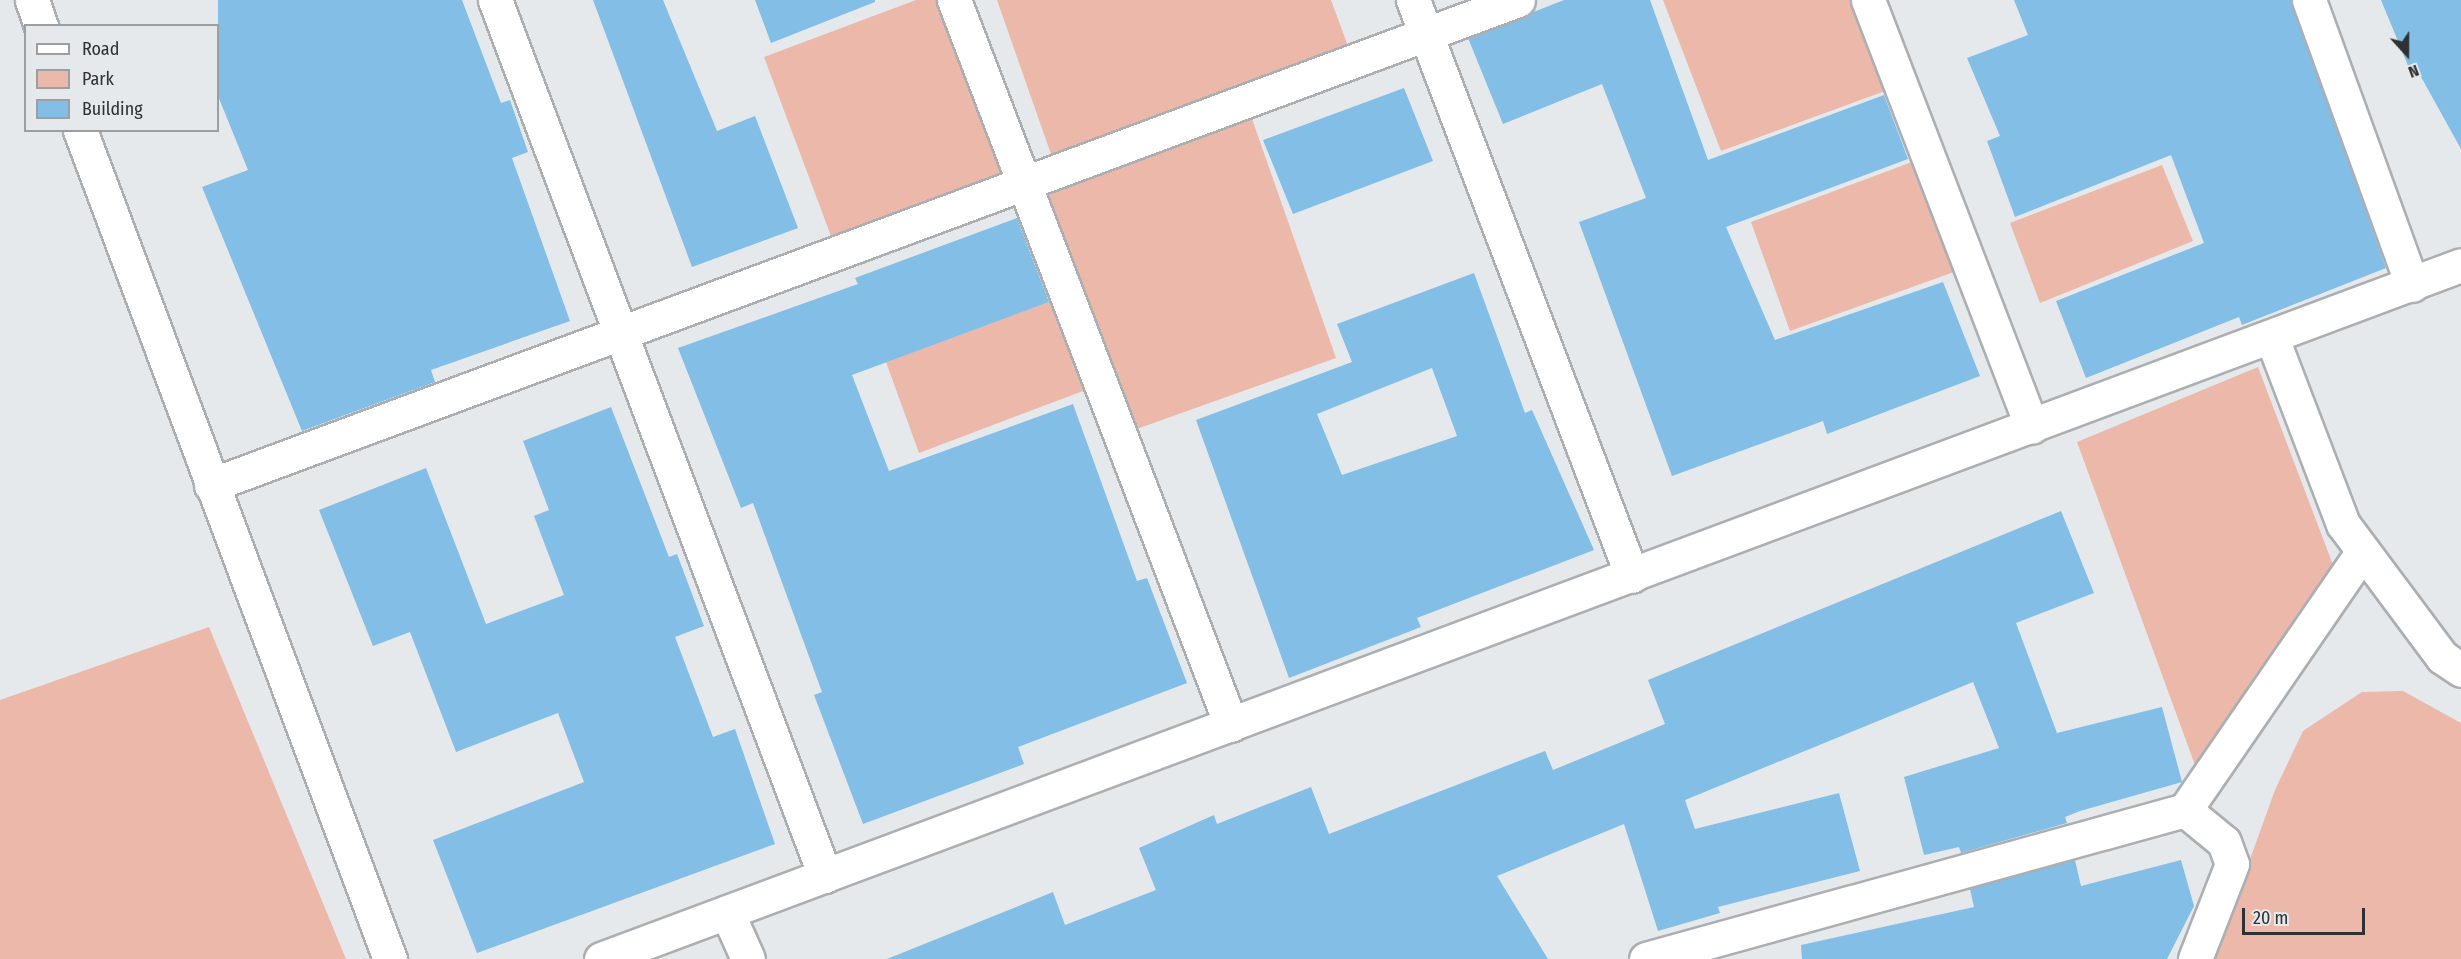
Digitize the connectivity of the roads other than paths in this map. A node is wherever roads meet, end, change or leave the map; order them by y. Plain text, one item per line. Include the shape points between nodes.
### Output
1 (32, 0) edge
2 (495, 0) edge
3 (954, 0) edge
4 (1413, 0) edge
5 (1518, 0) edge
6 (1868, 0) edge
7 (2309, 0) edge
8 (40, 24) edge
9 (1426, 36) junction
10 (81, 132) edge
11 (1024, 185) junction
12 (2461, 265) edge
13 (2412, 285) junction
14 (618, 335) junction
15 (2272, 338) junction
16 (2032, 427) junction
17 (211, 485) junction
18 (2363, 550) junction
19 (1632, 576) junction
20 (2461, 670) edge
21 (1231, 725) junction
22 (2185, 810) junction
23 (825, 876) junction
24 (727, 912) junction
25 (390, 959) edge
26 (601, 959) edge
27 (748, 959) edge
28 (1646, 959) edge
29 (2195, 959) edge

1 - 8 street
2 - 14 street
3 - 11 street
4 - 9 street
5 - 9 street
6 - 16 street
7 - 13 street
9 - 11 street
9 - 19 street
10 - 17 street
11 - 14 street
11 - 21 street
12 - 13 street
13 - 15 street
14 - 17 street
14 - 23 street
15 - 16 street
15 - 18 street via 2343,524
16 - 19 street
17 - 25 street
18 - 20 street via 2442,657
18 - 22 street
19 - 21 street
21 - 23 street
22 - 28 street
22 - 29 street via 2224,842 2232,864
23 - 24 street
24 - 26 street
24 - 27 street

